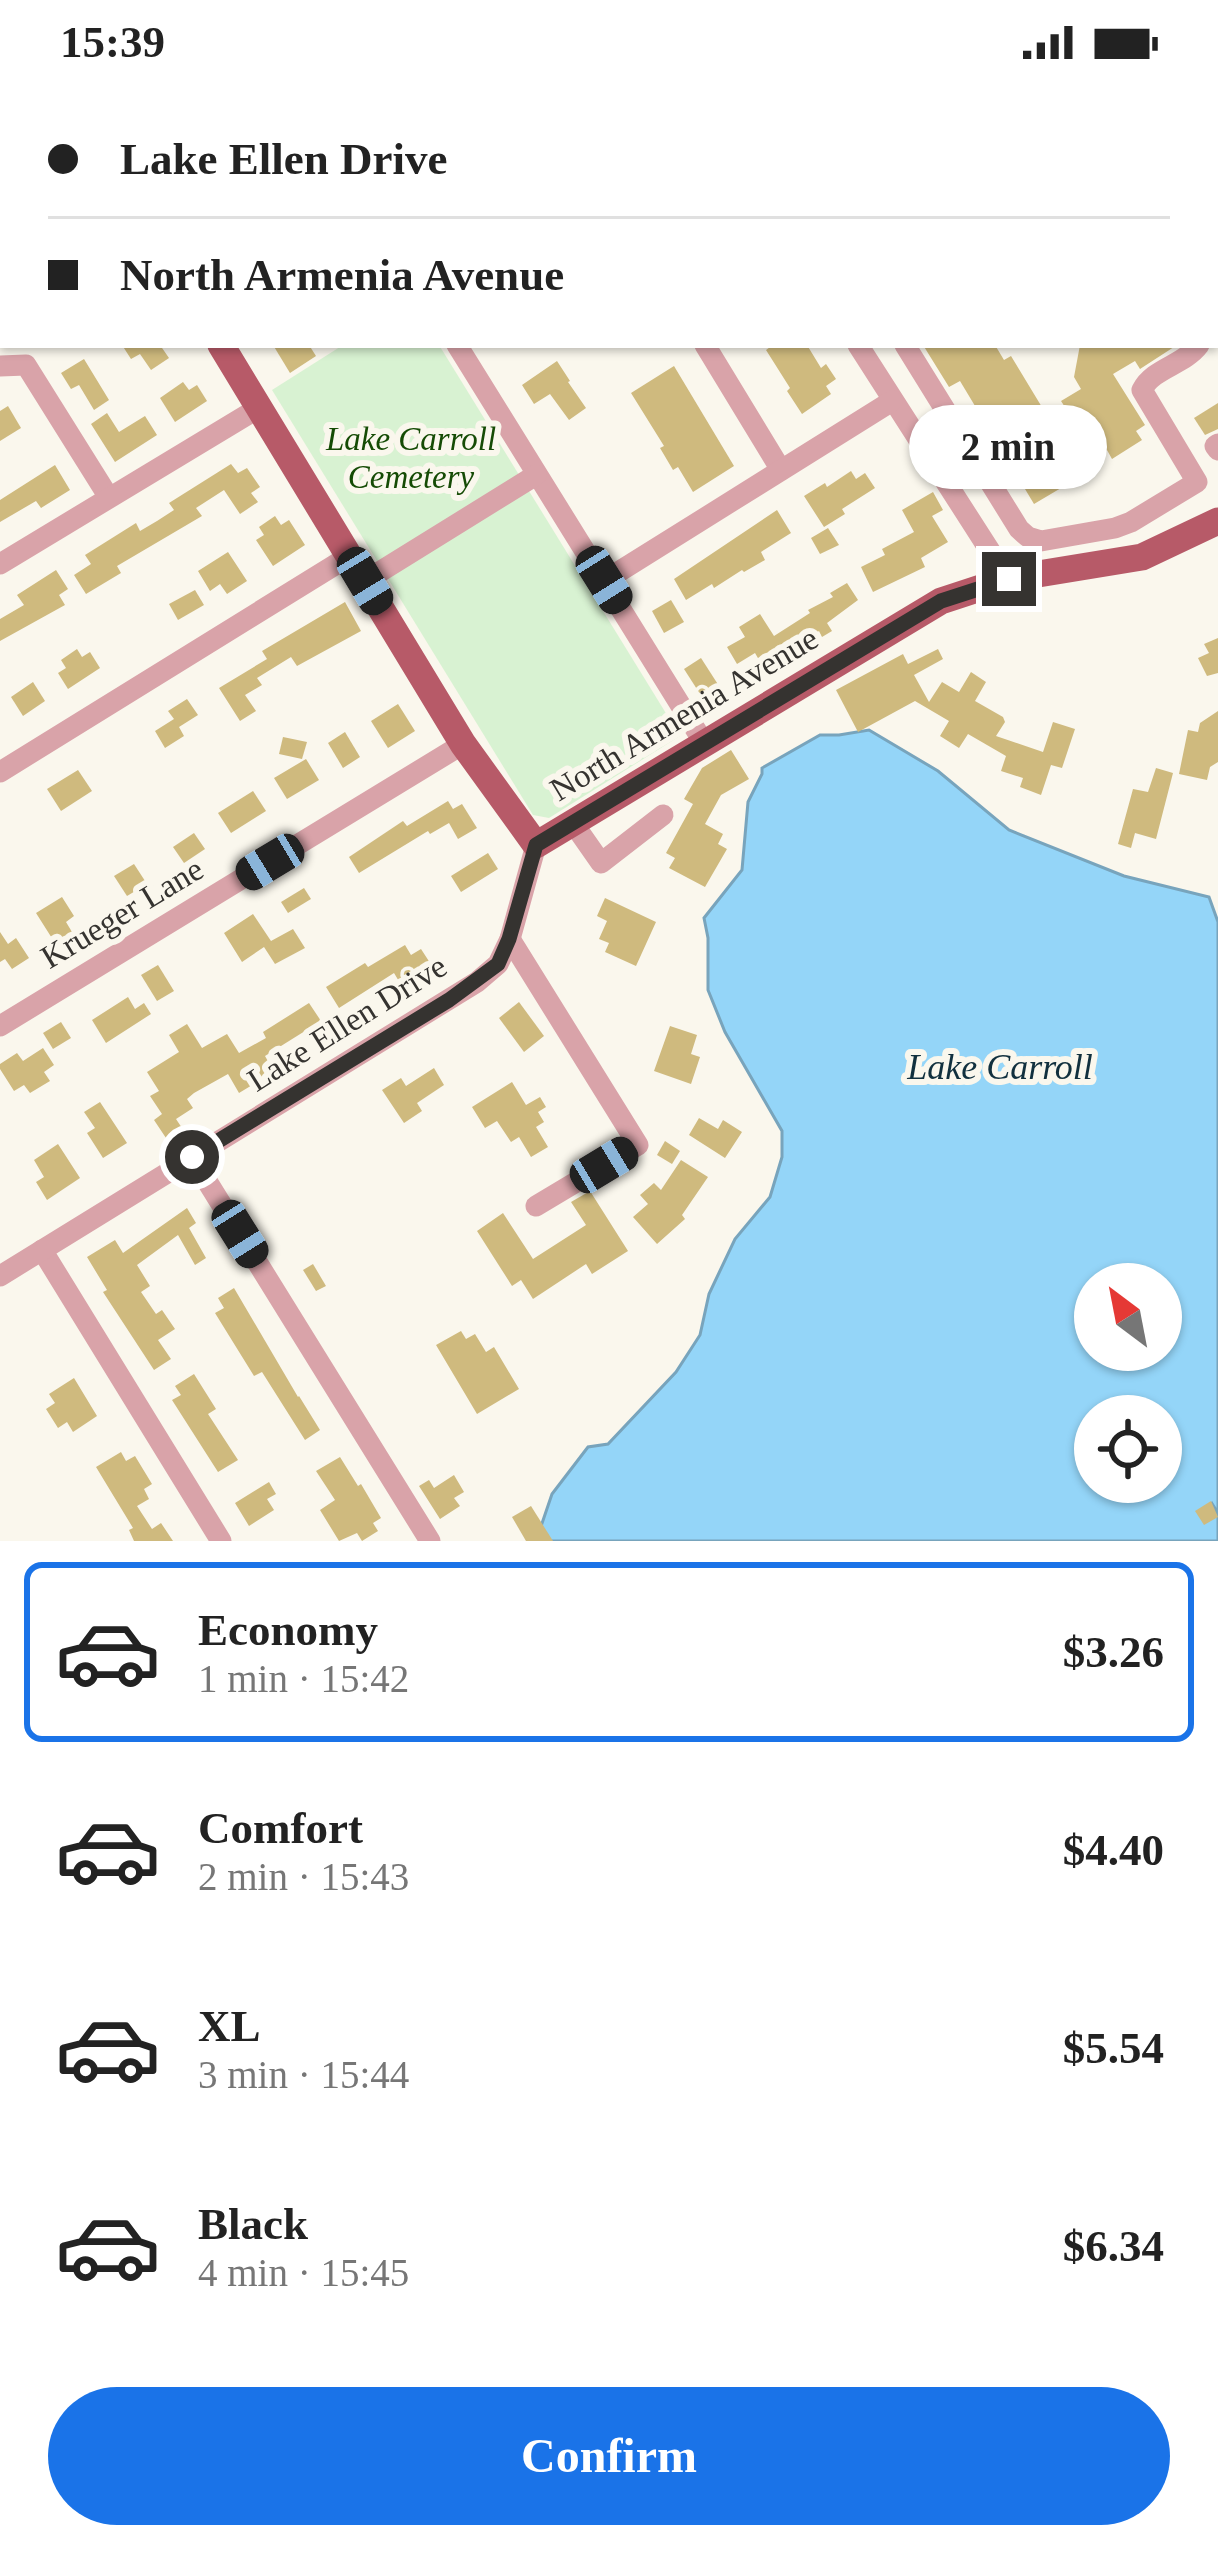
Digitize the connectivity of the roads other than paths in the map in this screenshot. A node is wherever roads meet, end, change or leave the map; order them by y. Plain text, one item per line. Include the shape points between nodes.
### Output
1 (223, 348) edge
2 (459, 348) edge
3 (707, 348) edge
4 (860, 348) edge
5 (907, 348) edge
6 (1196, 348) edge
7 (0, 366) edge
8 (892, 400) junction
9 (260, 406) junction
10 (781, 470) junction
11 (536, 475) junction
12 (1188, 487) junction
13 (108, 496) junction
14 (1213, 523) edge
15 (351, 555) junction
16 (0, 564) edge
17 (1009, 579) junction
18 (604, 580) junction
19 (365, 581) junction
20 (704, 743) junction
21 (464, 744) junction
22 (0, 772) edge
23 (663, 815) dead end
24 (573, 823) junction
25 (536, 845) junction
26 (509, 939) junction
27 (0, 1026) edge
28 (192, 1157) junction
29 (536, 1206) dead end
30 (42, 1250) junction
31 (0, 1276) edge
32 (220, 1541) edge
33 (430, 1541) edge

1 - 9 main road, North Armenia Avenue
2 - 11 street
3 - 10 street
4 - 8 street
5 - 12 street via 1028,537 1041,542 1115,528
6 - 12 street via 1142,390
7 - 13 street via 26,365
8 - 10 street
8 - 17 street
9 - 13 street
9 - 15 main road, North Armenia Avenue
10 - 18 street
11 - 18 street
11 - 19 street
12 - 14 street
13 - 16 street
14 - 17 main road, North Armenia Avenue via 1142,556
15 - 19 main road, North Armenia Avenue
15 - 22 street
17 - 20 main road, North Armenia Avenue via 941,601
18 - 20 street
19 - 21 main road, North Armenia Avenue
20 - 24 main road, North Armenia Avenue
21 - 25 main road, North Armenia Avenue
21 - 27 street, Krueger Lane
23 - 24 street via 601,863
24 - 25 main road, North Armenia Avenue
25 - 26 street, Lake Ellen Drive
26 - 28 street, Lake Ellen Drive via 498,964 477,982
26 - 29 street via 638,1145
28 - 30 street, Lake Ellen Drive
28 - 33 street
30 - 31 street, Lake Ellen Drive
30 - 32 street

